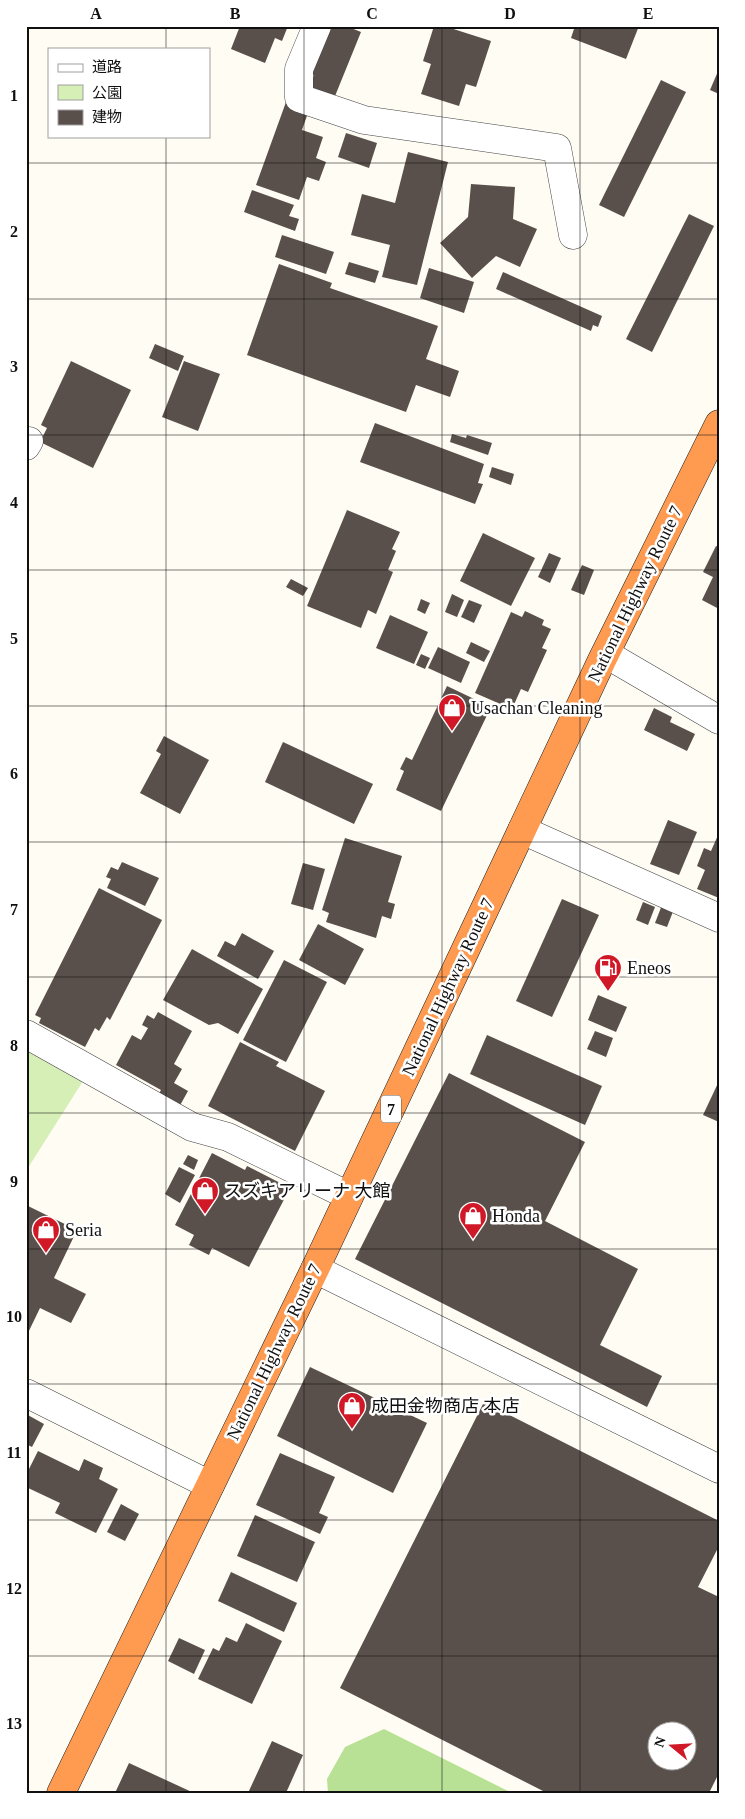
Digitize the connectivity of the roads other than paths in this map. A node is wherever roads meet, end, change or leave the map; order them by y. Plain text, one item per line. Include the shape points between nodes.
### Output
1 (317, 26) edge
2 (573, 235) dead end
3 (719, 424) edge
4 (606, 654) junction
5 (719, 720) edge
6 (522, 830) junction
7 (719, 918) edge
8 (26, 1034) edge
9 (349, 1196) junction
10 (315, 1269) junction
11 (26, 1393) edge
12 (719, 1469) edge
13 (210, 1485) junction
14 (61, 1793) edge

1 - 2 street via 299,69 299,98 364,120 557,148
3 - 4 highway, National Highway Route 7 / 7
4 - 5 street
4 - 6 highway, National Highway Route 7 / 7
6 - 7 street
6 - 9 highway, National Highway Route 7 / 7
8 - 9 street via 192,1127 228,1138
9 - 10 highway, National Highway Route 7 / 7
10 - 12 street
10 - 13 highway, National Highway Route 7 / 7
11 - 13 street
13 - 14 highway, National Highway Route 7 / 7

